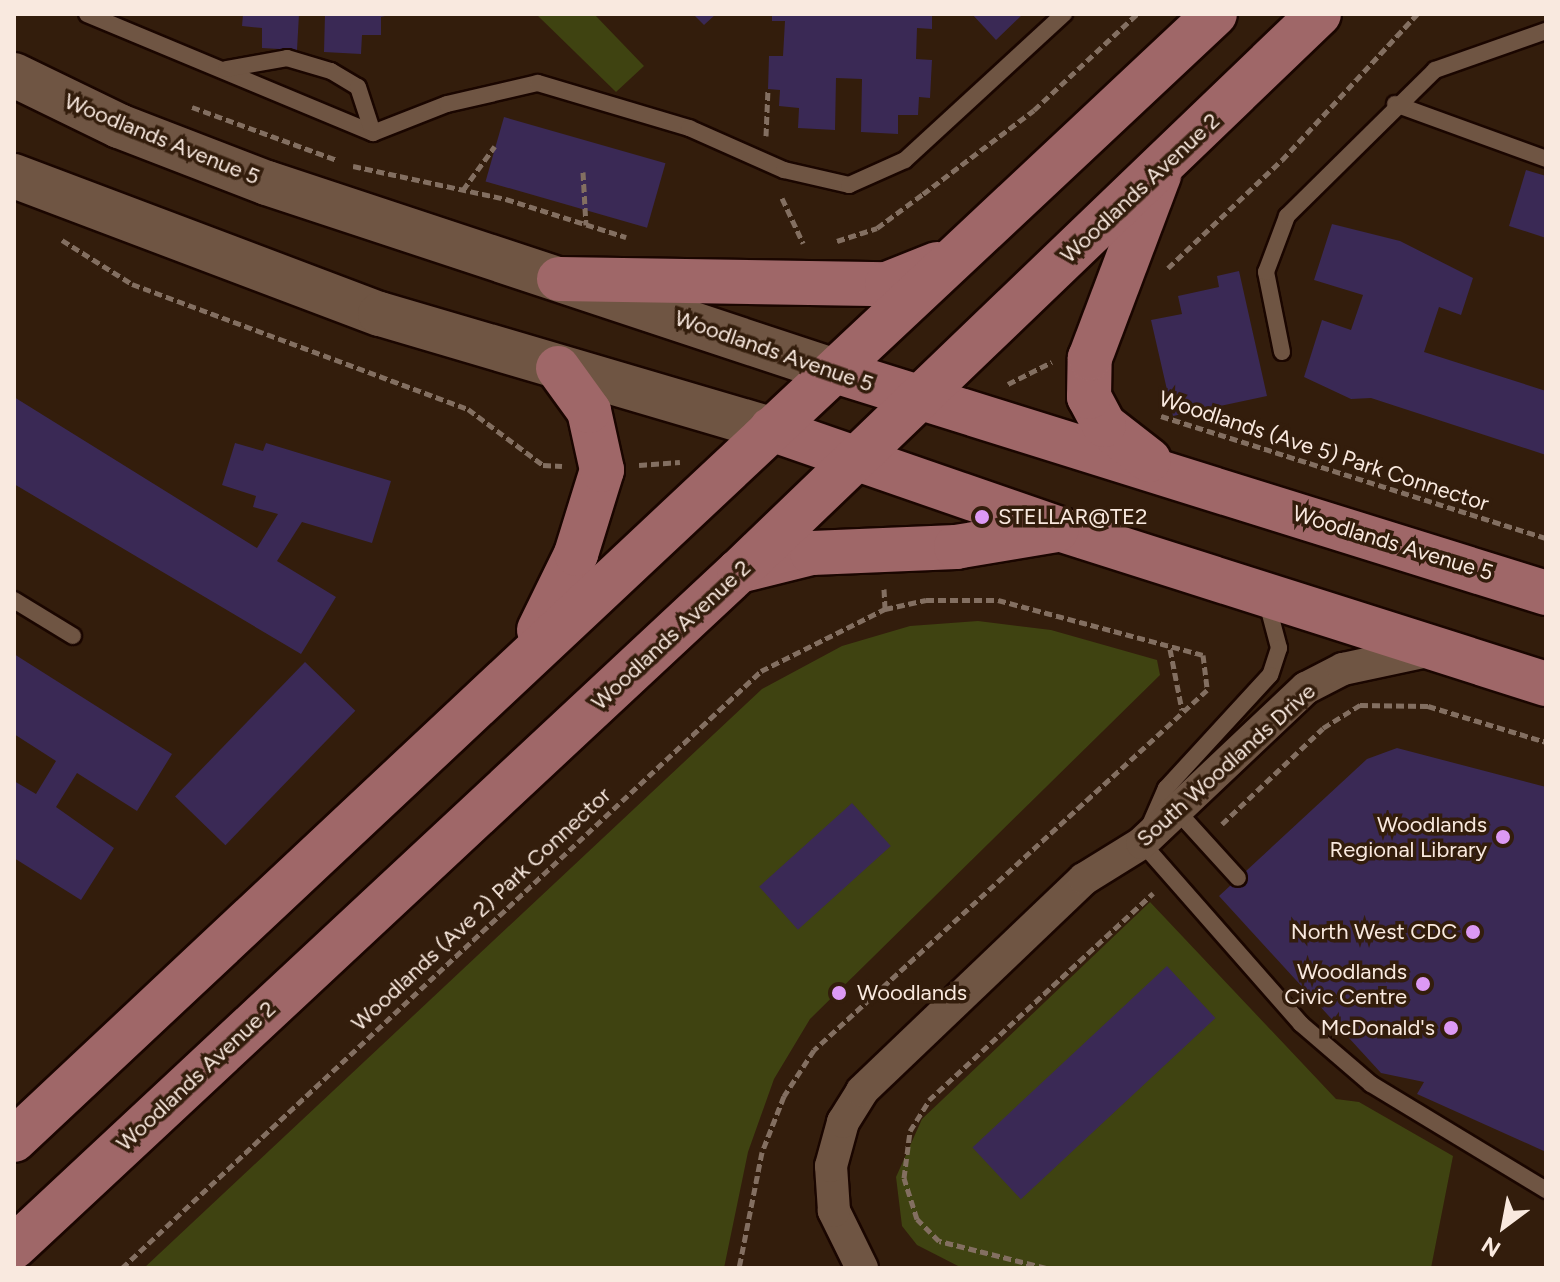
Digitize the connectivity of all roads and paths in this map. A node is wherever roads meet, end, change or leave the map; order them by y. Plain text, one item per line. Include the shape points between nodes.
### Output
1 (87, 14) edge
2 (1064, 14) edge
3 (1137, 14) edge
4 (1215, 14) edge
5 (1319, 14) edge
6 (1417, 14) edge
7 (1546, 31) edge
8 (226, 69) junction
9 (14, 75) edge
10 (768, 89) dead end
11 (183, 104) dead end
12 (1395, 104) junction
13 (373, 133) junction
14 (495, 146) dead end
15 (1546, 159) edge
16 (764, 162) junction
17 (1161, 169) junction
18 (583, 172) dead end
19 (14, 176) edge
20 (463, 190) junction
21 (586, 225) junction
22 (48, 231) dead end
23 (640, 242) dead end
24 (821, 246) dead end
25 (792, 250) dead end
26 (951, 258) junction
27 (1160, 276) dead end
28 (559, 279) junction
29 (1282, 352) dead end
30 (558, 368) junction
31 (835, 371) junction
32 (914, 398) junction
33 (1155, 414) dead end
34 (771, 429) junction
35 (853, 456) junction
36 (543, 465) dead end
37 (1174, 478) junction
38 (1059, 529) junction
39 (1546, 538) edge
40 (739, 571) junction
41 (1546, 593) edge
42 (1266, 596) junction
43 (14, 600) edge
44 (73, 636) dead end
45 (1170, 649) junction
46 (1437, 649) junction
47 (529, 650) junction
48 (1546, 684) edge
49 (1182, 710) junction
50 (1546, 742) edge
51 (1178, 812) junction
52 (1205, 841) junction
53 (1142, 843) junction
54 (1171, 877) junction
55 (1238, 878) dead end
56 (14, 1140) edge
57 (1546, 1190) edge
58 (14, 1247) edge
59 (122, 1268) edge
60 (739, 1268) edge
61 (862, 1268) edge
62 (1046, 1268) edge

1 - 8 lane
2 - 16 lane via 905,160 849,185
3 - 24 path via 1034,110 877,228
4 - 26 main road
5 - 17 main road, Woodlands Avenue 2
6 - 27 path via 1282,160
7 - 12 lane via 1463,55
8 - 13 lane
8 - 13 lane via 287,58 331,71 358,87
9 - 28 main road, Woodlands Avenue 5 via 119,126 267,183
10 - 16 path
11 - 20 path via 351,165
12 - 15 lane
12 - 29 lane via 1287,216 1272,248 1266,272
13 - 16 lane via 447,104 538,83 689,128
14 - 20 path
16 - 25 path via 807,251
17 - 32 main road, Woodlands Avenue 2
17 - 37 main road via 1090,358 1089,397 1104,425
18 - 21 path
19 - 30 main road via 380,314
20 - 21 path
21 - 23 path
22 - 36 path via 132,284 468,409
26 - 28 main road via 887,284
26 - 31 main road
28 - 31 main road, Woodlands Avenue 5
30 - 34 main road
30 - 47 main road via 589,411 602,470 576,554
31 - 32 main road, Woodlands Avenue 5
31 - 34 main road
32 - 35 main road, Woodlands Avenue 2
32 - 37 main road, Woodlands Avenue 5
33 - 39 path, Woodlands (Ave 5) Park Connector
34 - 35 main road
34 - 47 main road
35 - 38 main road
35 - 40 main road, Woodlands Avenue 2
37 - 41 main road, Woodlands Avenue 5
38 - 40 main road via 956,547 812,553
38 - 42 main road
40 - 58 main road, Woodlands Avenue 2
42 - 46 main road
42 - 53 lane via 1279,648 1270,675 1174,778
43 - 44 lane
45 - 49 path
45 - 49 path via 1203,655 1207,690
45 - 59 path, Woodlands (Ave 2) Park Connector via 998,600 885,609 761,671
46 - 48 main road
46 - 51 street, South Woodlands Drive via 1343,669 1306,688
47 - 56 main road
49 - 60 path via 814,1050 784,1096 762,1152
50 - 52 path via 1428,706 1360,705 1323,728
51 - 52 lane
51 - 53 street, South Woodlands Drive
52 - 55 lane
53 - 54 lane
53 - 61 street, South Woodlands Drive via 1084,879 862,1091 831,1166 834,1211
54 - 57 lane via 1301,1024 1371,1084
54 - 62 path via 941,1089 910,1131 904,1178 917,1219 939,1241

